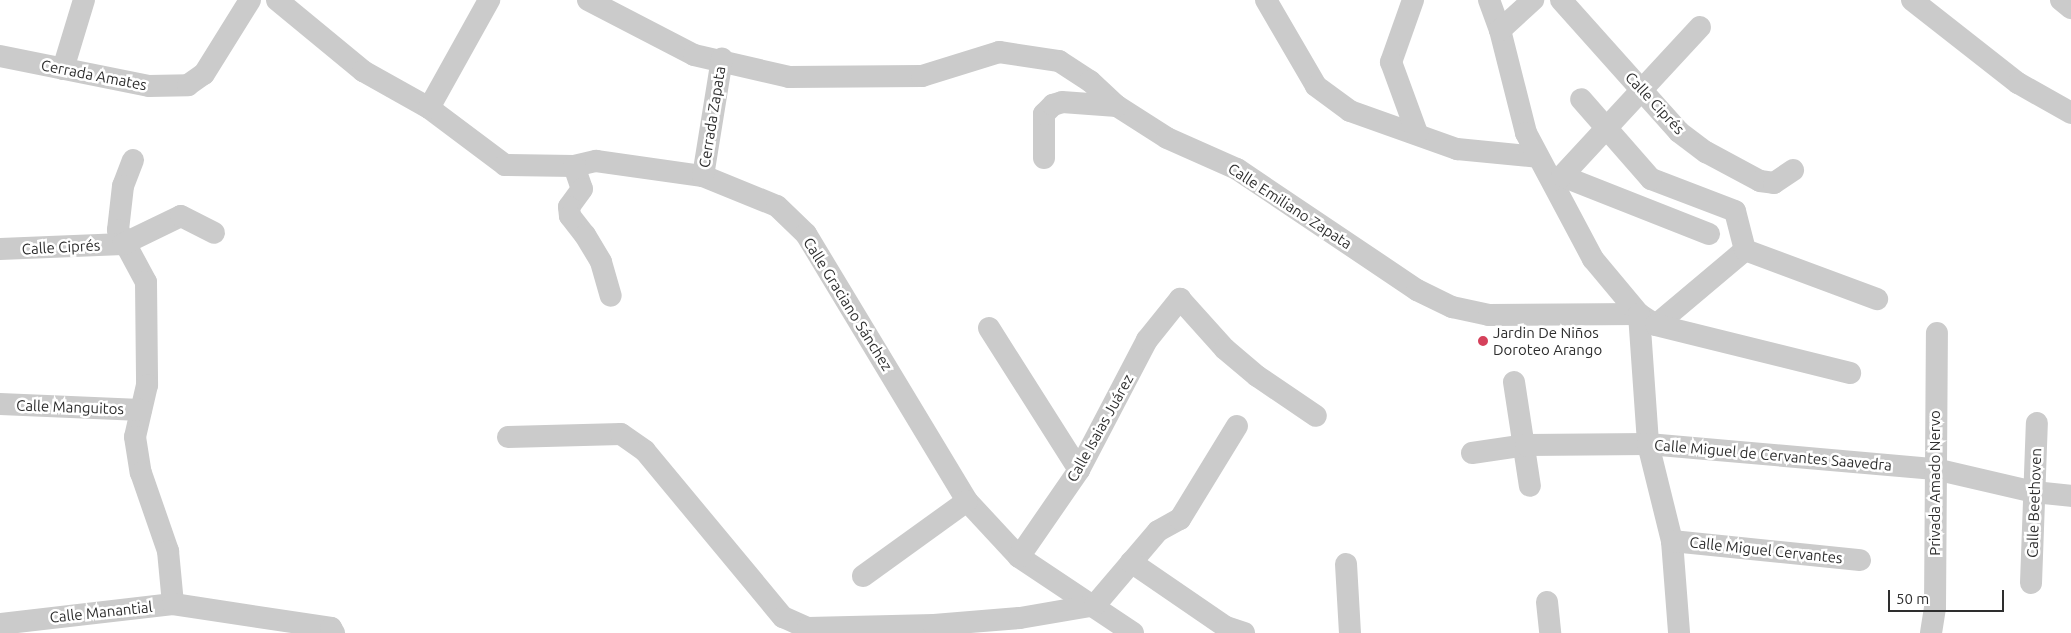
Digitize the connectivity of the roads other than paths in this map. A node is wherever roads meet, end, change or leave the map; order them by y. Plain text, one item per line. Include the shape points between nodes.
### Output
1 (84, 0) edge
2 (250, 0) edge
3 (277, 0) edge
4 (489, 0) edge
5 (589, 0) edge
6 (1266, 0) edge
7 (1413, 0) edge
8 (1489, 0) edge
9 (1533, 0) edge
10 (1561, 0) edge
11 (1912, 0) edge
12 (2061, 0) edge
13 (2071, 8) edge
14 (1700, 27) dead end
15 (1500, 30) junction
16 (0, 56) edge
17 (722, 59) junction
18 (63, 69) junction
19 (1643, 90) junction
20 (1581, 99) dead end
21 (1117, 106) junction
22 (428, 108) junction
23 (2071, 113) edge
24 (1606, 125) junction
25 (1417, 133) junction
26 (1538, 157) junction
27 (1044, 158) dead end
28 (132, 160) dead end
29 (574, 166) junction
30 (1793, 170) dead end
31 (702, 176) junction
32 (1558, 178) junction
33 (214, 233) dead end
34 (1709, 234) dead end
35 (123, 244) junction
36 (0, 249) edge
37 (1745, 250) junction
38 (611, 296) dead end
39 (1877, 300) dead end
40 (1648, 320) junction
41 (989, 328) dead end
42 (1937, 333) dead end
43 (1850, 373) dead end
44 (1514, 382) dead end
45 (0, 404) edge
46 (140, 410) junction
47 (1316, 416) dead end
48 (2037, 423) dead end
49 (1237, 426) dead end
50 (508, 437) dead end
51 (1648, 444) junction
52 (1526, 445) junction
53 (1472, 453) dead end
54 (1935, 469) junction
55 (1079, 470) junction
56 (1530, 486) dead end
57 (2034, 492) junction
58 (2071, 496) edge
59 (967, 501) junction
60 (1672, 541) junction
61 (1019, 557) junction
62 (1860, 560) dead end
63 (1132, 562) junction
64 (1346, 564) dead end
65 (863, 576) dead end
66 (2031, 583) dead end
67 (1548, 602) dead end
68 (173, 604) junction
69 (1095, 605) junction
70 (0, 624) edge
71 (334, 633) edge
72 (1132, 633) edge
73 (1244, 633) edge
74 (1350, 633) edge
75 (1550, 633) edge
76 (1679, 633) edge
77 (1930, 633) edge

1 - 18 street
2 - 18 street, Cerrada Amates via 204,74 188,85 149,86
3 - 22 street, Calle Graciano Sánchez via 363,71
4 - 22 street
5 - 17 street, Calle Emiliano Zapata via 694,55
6 - 25 street via 1316,86 1350,111
7 - 25 street via 1391,62
8 - 15 street
9 - 15 street
10 - 19 street, Calle Ciprés
11 - 23 street via 2018,83
12 - 13 street
14 - 19 street
15 - 26 street via 1526,133
16 - 18 street, Cerrada Amates
17 - 21 street, Calle Emiliano Zapata via 789,77 887,77 922,76 999,52 1060,61 1090,81
17 - 31 street, Cerrada Zapata
19 - 24 street
19 - 30 street, Calle Ciprés via 1679,132 1706,152 1760,181 1774,183
20 - 24 street
21 - 27 street via 1062,102 1053,105 1044,114
21 - 40 street, Calle Emiliano Zapata via 1167,138 1237,169 1417,290 1452,307 1489,315
22 - 29 street, Calle Graciano Sánchez via 505,164
24 - 32 street
24 - 37 street via 1651,179 1734,211
25 - 26 street via 1457,149
26 - 32 street
28 - 35 street via 123,186 118,230
29 - 31 street, Calle Graciano Sánchez via 596,161
29 - 38 street via 582,188 569,207 570,216 600,262
31 - 59 street, Calle Graciano Sánchez via 777,206 806,234
32 - 34 street
32 - 40 street via 1592,259
33 - 35 street via 181,216
35 - 36 street, Calle Ciprés
35 - 46 street via 138,263 146,282 147,385
37 - 39 street
37 - 40 street
40 - 43 street, Calle Emiliano Zapata
40 - 51 street
41 - 55 street
42 - 54 street, Privada Amado Nervo
44 - 52 street
45 - 46 street, Calle Manguitos
46 - 68 street via 135,437 141,473 168,552
47 - 55 street, Calle Isaias Juárez via 1225,350 1180,299 1147,340
48 - 57 street, Calle Beethoven
49 - 63 street via 1180,519 1158,531
50 - 69 street via 621,434 645,451 783,617 808,628 934,625 1020,618
51 - 52 street, Calle Miguel de Cervantes Saavedra
51 - 54 street, Calle Miguel de Cervantes Saavedra
51 - 60 street
52 - 53 street, Calle Miguel de Cervantes Saavedra
52 - 56 street
54 - 57 street, Calle Miguel de Cervantes Saavedra
54 - 77 street, Privada Amado Nervo via 1935,608
55 - 61 street, Calle Isaias Juárez
57 - 58 street, Calle Miguel de Cervantes Saavedra
57 - 66 street, Calle Beethoven
59 - 61 street, Calle Graciano Sánchez
59 - 65 street
60 - 62 street, Calle Miguel Cervantes
60 - 76 street
61 - 69 street, Calle Graciano Sánchez
63 - 69 street
63 - 73 street via 1226,627
64 - 74 street
67 - 75 street
68 - 70 street, Calle Manantial
68 - 71 street, Calle Manantial via 331,628
69 - 72 street, Calle Graciano Sánchez

